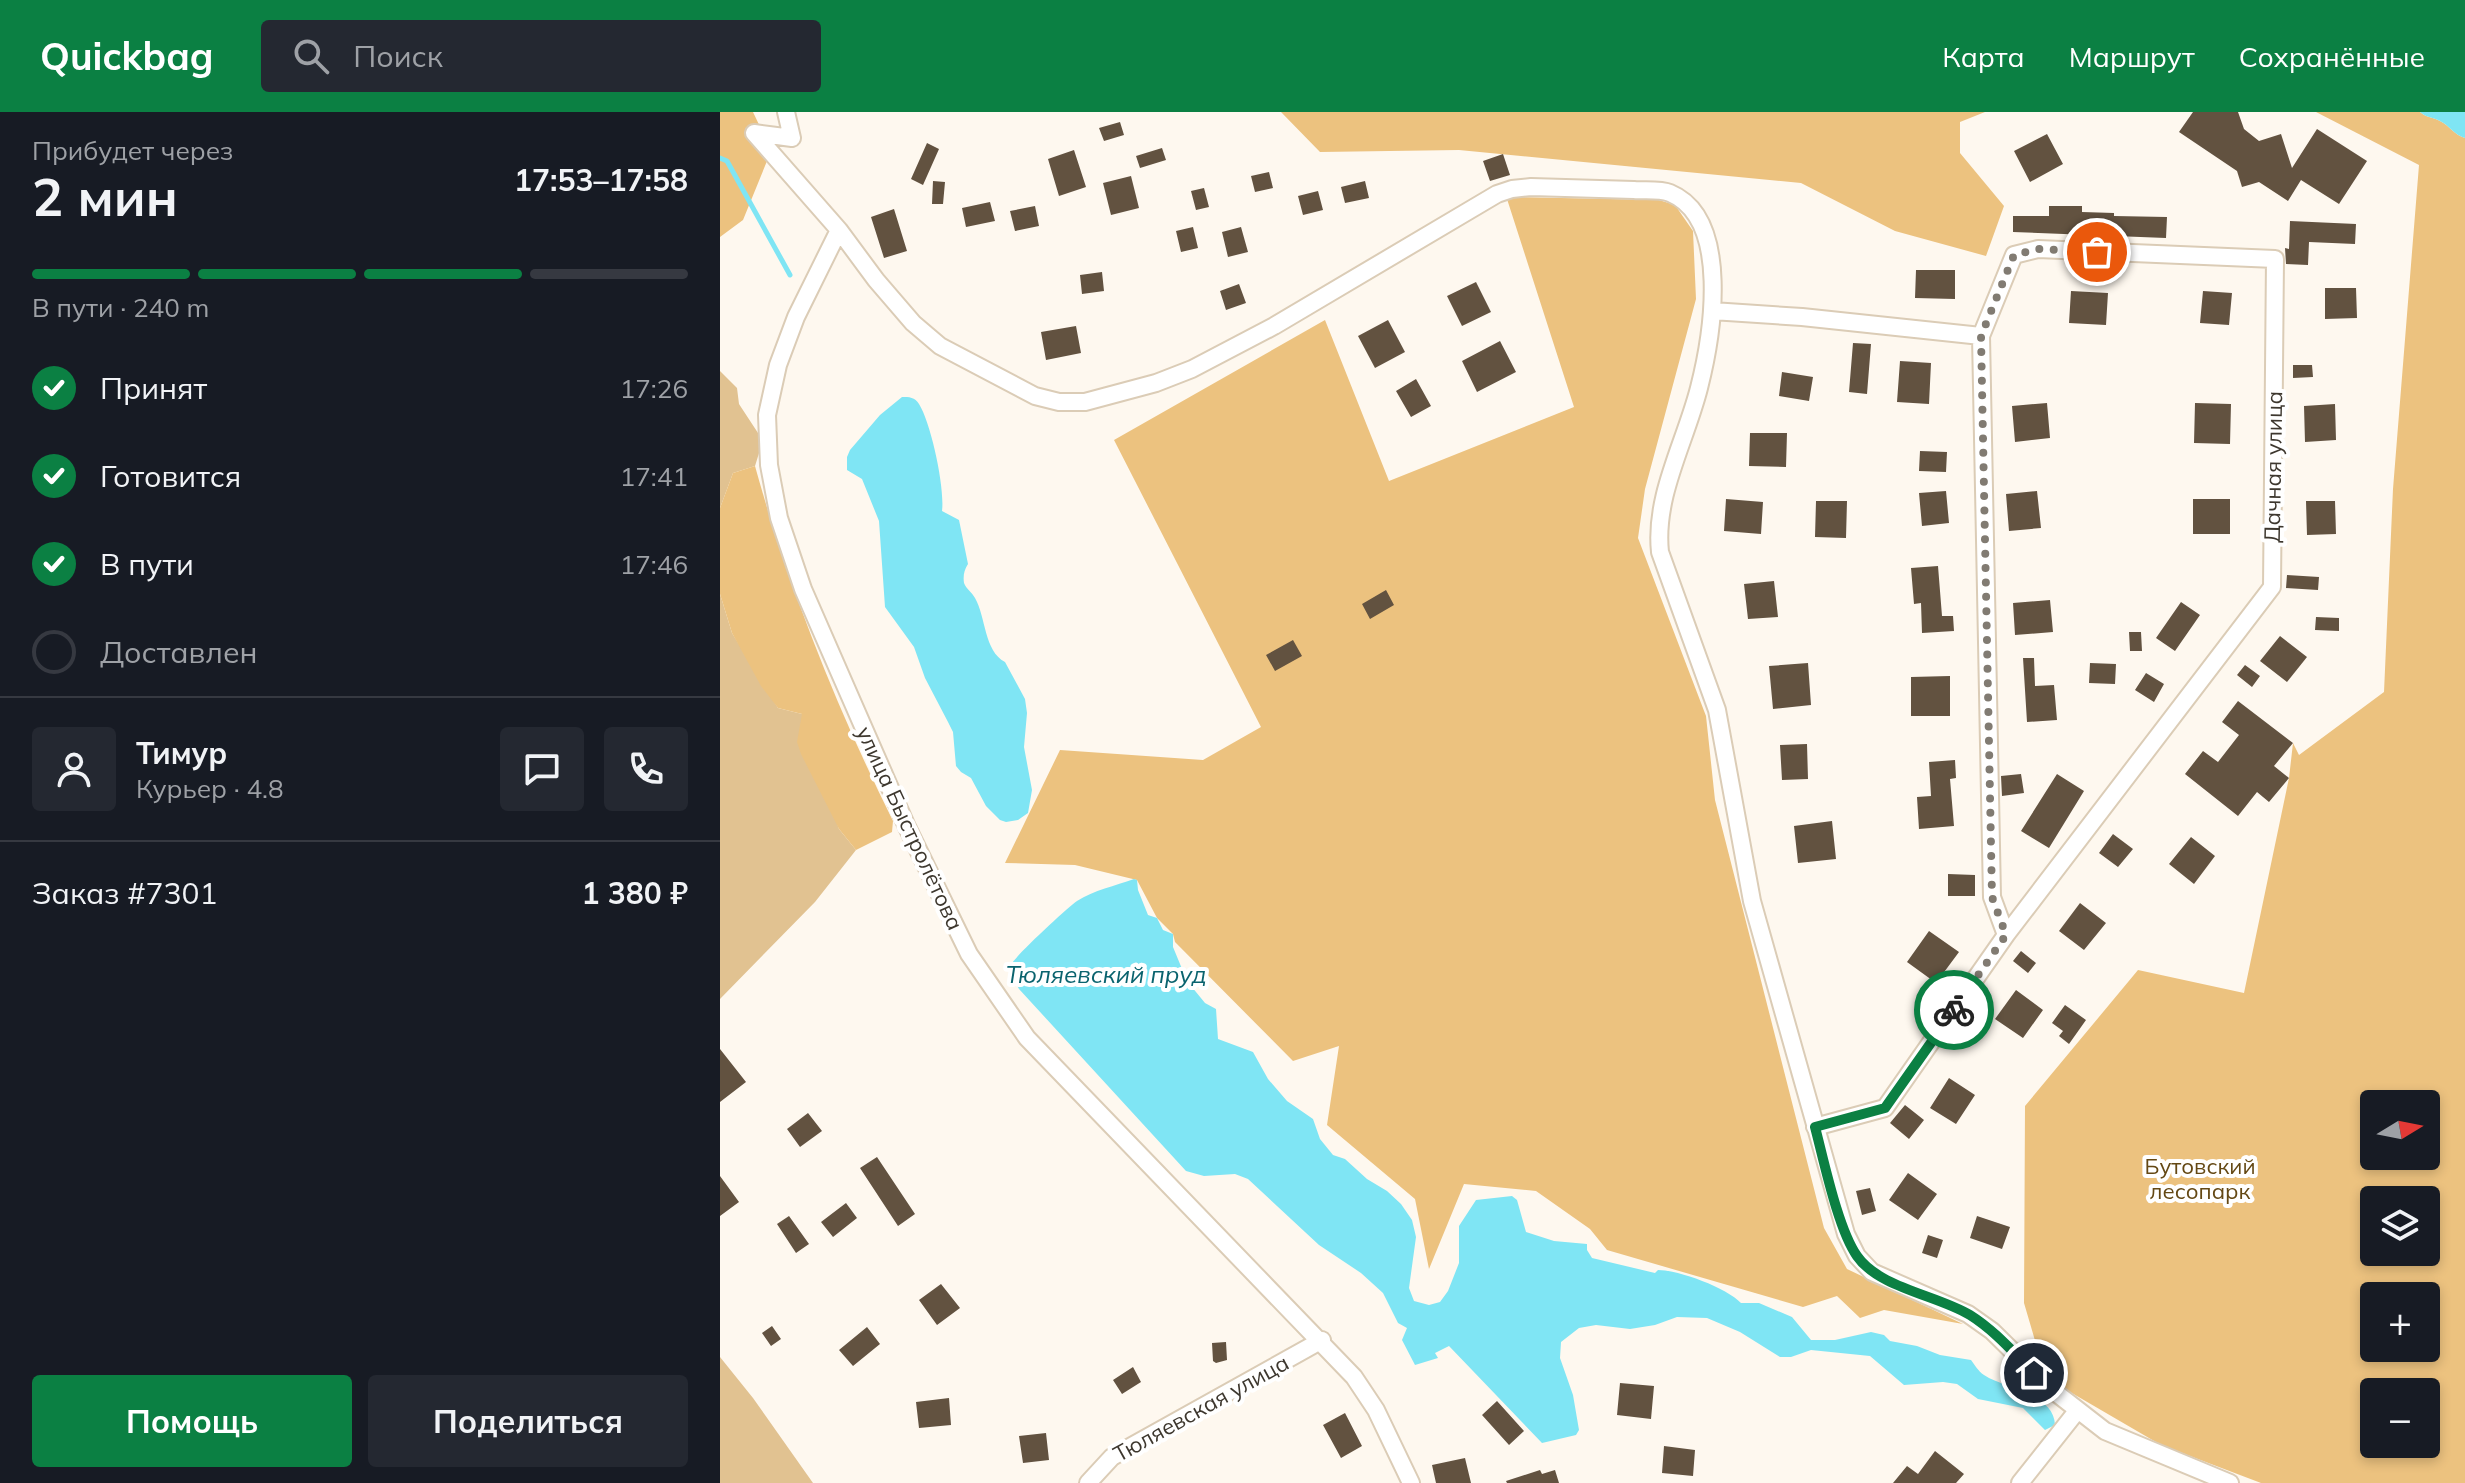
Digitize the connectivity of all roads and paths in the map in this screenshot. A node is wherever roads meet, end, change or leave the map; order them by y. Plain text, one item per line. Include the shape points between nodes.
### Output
1 (786, 112) edge
2 (839, 230) junction
3 (1712, 311) junction
4 (1981, 336) junction
5 (2006, 935) junction
6 (1815, 1127) junction
7 (1322, 1340) junction
8 (2077, 1411) junction
9 (1088, 1483) edge
10 (1411, 1483) edge
11 (2020, 1483) edge
12 (2230, 1483) edge

1 - 2 street via 792,138 754,133
2 - 3 street via 913,323 940,346 1035,396 1059,402 1085,402 1192,369 1512,189 1668,191 1688,203 1703,224 1711,253
2 - 7 street, улица Быстролётова via 791,329 767,415 779,518 809,603 938,894 992,991 1027,1038
3 - 4 street
3 - 6 street via 1699,387 1662,504 1660,552 1717,710 1752,901
4 - 5 street, Дачная улица via 1992,897
4 - 5 street, Дачная улица via 2014,255 2038,249 2275,259 2272,587
5 - 6 street, Дачная улица via 1885,1108
6 - 8 street via 1857,1256 1872,1272 1968,1314
7 - 9 street, Тюляевская улица via 1112,1457
7 - 10 street, улица Быстролётова via 1376,1410
8 - 11 street
8 - 12 street via 2138,1447

